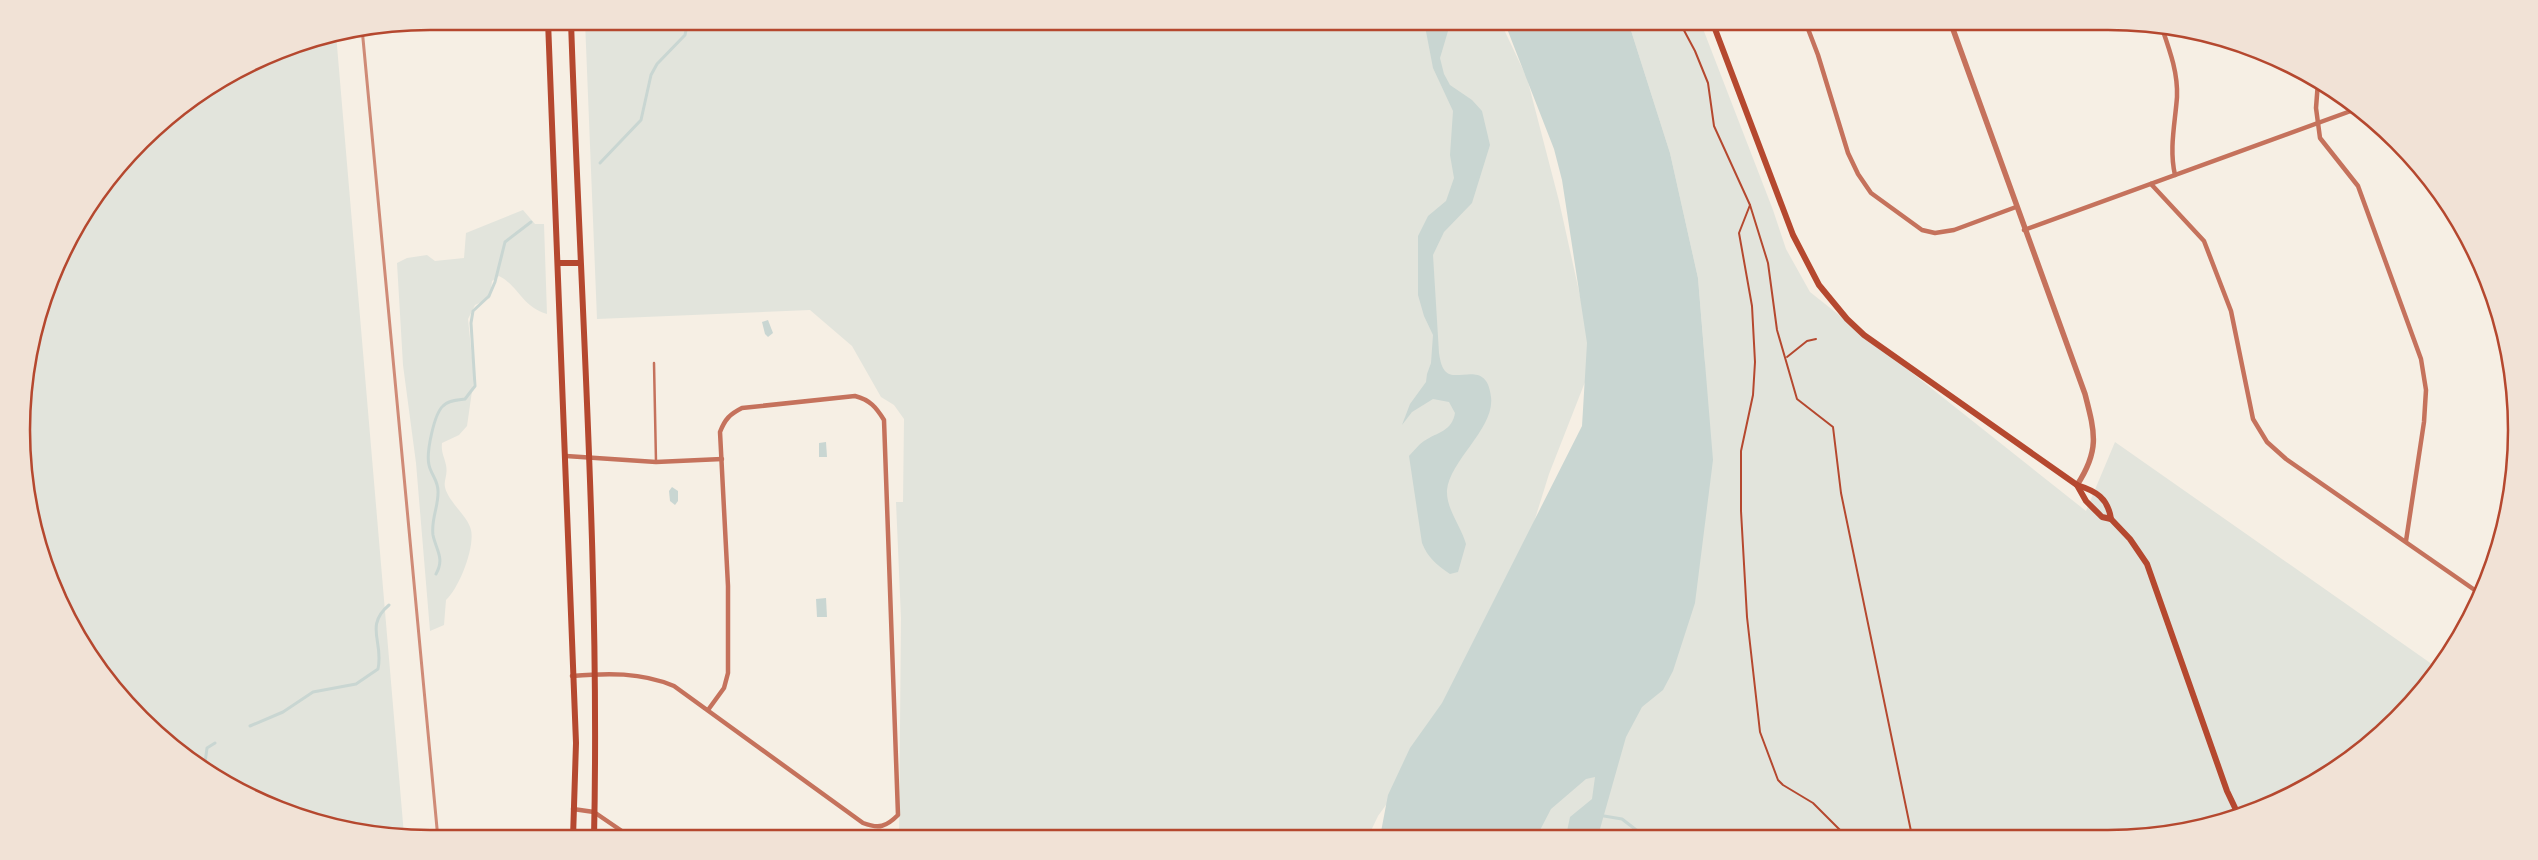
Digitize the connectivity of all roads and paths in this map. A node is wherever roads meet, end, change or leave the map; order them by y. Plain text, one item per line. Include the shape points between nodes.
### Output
1 (548, 30) edge
2 (571, 30) edge
3 (1683, 30) edge
4 (1715, 30) edge
5 (1808, 30) edge
6 (1953, 30) edge
7 (2164, 34) edge
8 (2318, 90) edge
9 (2350, 111) edge
10 (2318, 123) junction
11 (2175, 175) junction
12 (2151, 184) junction
13 (1750, 205) junction
14 (2016, 207) junction
15 (2024, 230) junction
16 (558, 263) junction
17 (580, 263) junction
18 (1816, 340) dead end
19 (1787, 357) junction
20 (654, 363) dead end
21 (566, 456) junction
22 (589, 457) junction
23 (722, 458) junction
24 (656, 462) junction
25 (2077, 485) junction
26 (2111, 519) junction
27 (2406, 541) junction
28 (2475, 590) edge
29 (595, 674) junction
30 (572, 676) junction
31 (708, 710) junction
32 (574, 809) junction
33 (2236, 809) edge
34 (594, 812) junction
35 (573, 830) edge
36 (594, 830) edge
37 (620, 830) edge
38 (1840, 830) edge
39 (1911, 830) edge

1 - 16 main road
2 - 17 main road
3 - 13 path via 1708,84 1714,126
4 - 25 main road via 1793,235 1808,267 1832,301 1864,335
5 - 14 street via 1848,153 1871,193 1922,230 1935,233 1954,230
6 - 14 street
7 - 11 street via 2176,70 2177,96 2171,150
8 - 10 street
9 - 10 street
10 - 11 street
10 - 27 street via 2320,138 2358,186 2421,360 2426,390 2424,422
11 - 12 street
12 - 15 street
12 - 27 street via 2204,241 2231,311 2253,419 2267,442 2286,460
13 - 19 path via 1768,263 1777,330
13 - 38 path via 1739,233 1752,306 1755,362 1753,395 1741,451 1741,511 1747,618 1760,732 1778,780 1813,803
14 - 15 street
15 - 25 street via 2090,414 2094,452
16 - 17 main road
16 - 21 main road
17 - 22 main road
18 - 19 path via 1807,341
19 - 39 path via 1798,399 1833,427 1841,493
20 - 24 lane
21 - 22 street
21 - 30 main road
22 - 24 street
22 - 29 main road
23 - 24 street
23 - 31 street via 728,673 724,688
23 - 31 street via 720,432 729,414 742,408 854,396 876,406 884,420 898,815 884,827 863,823
25 - 26 main road via 2086,501 2102,517
25 - 26 main road via 2094,490 2110,506
26 - 33 main road via 2147,564
27 - 28 street
29 - 30 street
29 - 31 street via 655,678 674,686
29 - 34 main road
30 - 32 main road via 576,743
32 - 34 street
32 - 35 main road
34 - 36 main road
34 - 37 street

